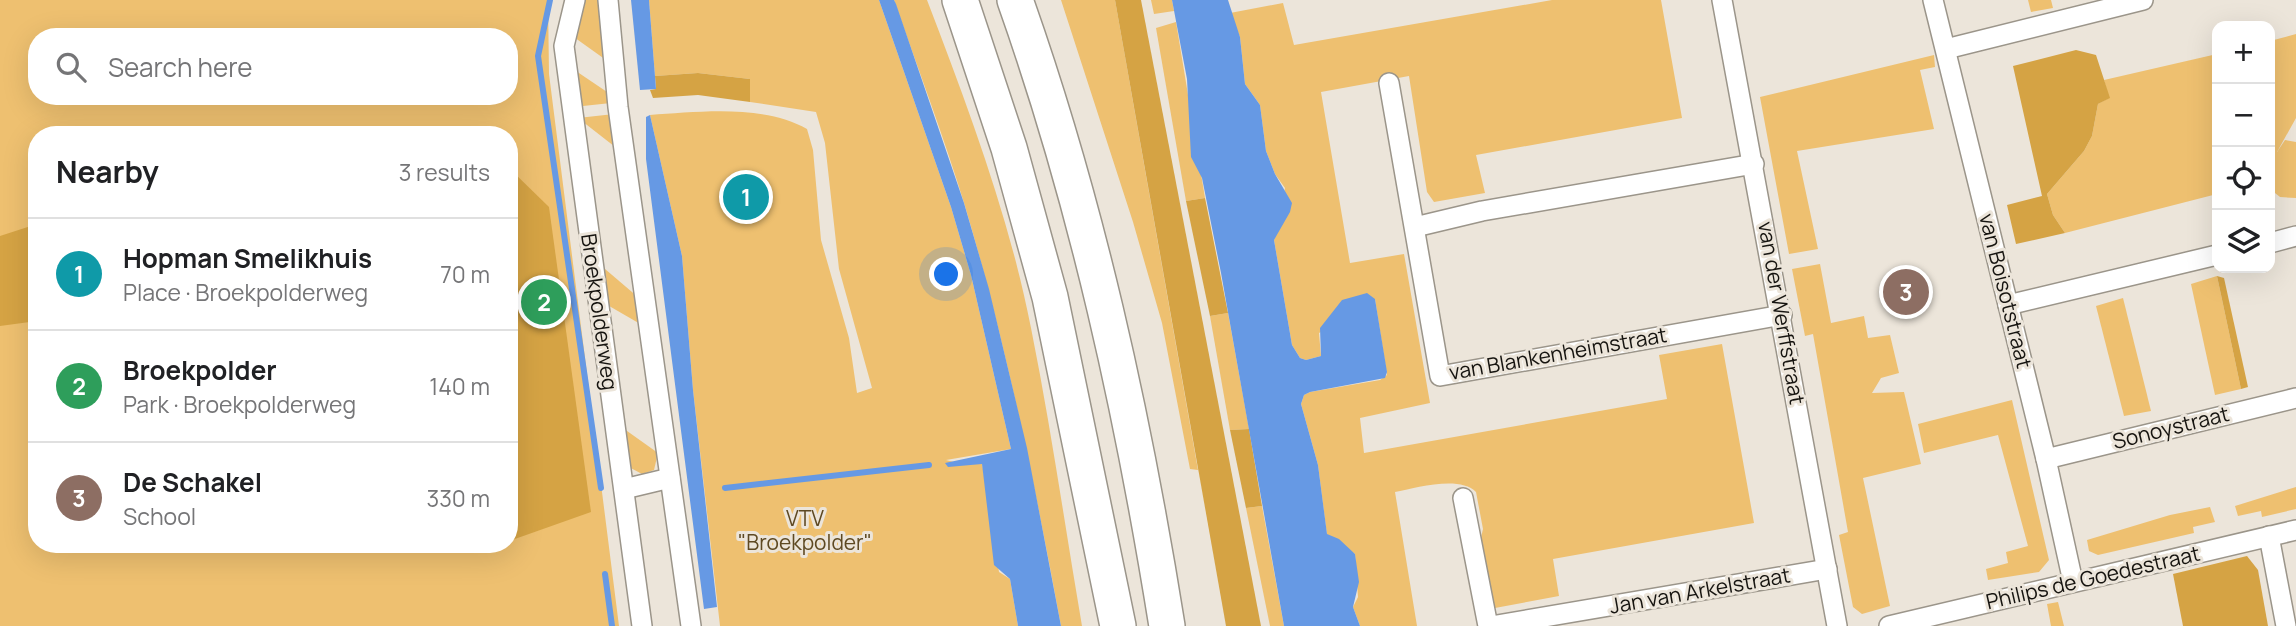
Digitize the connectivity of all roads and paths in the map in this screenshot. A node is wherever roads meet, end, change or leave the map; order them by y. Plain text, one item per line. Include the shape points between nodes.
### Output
1 (575, 0) edge
2 (608, 0) edge
3 (960, 0) edge
4 (1015, 0) edge
5 (1723, 0) edge
6 (1933, 0) edge
7 (2143, 0) edge
8 (1945, 49) junction
9 (1389, 83) dead end
10 (1754, 164) junction
11 (1415, 227) junction
12 (2296, 236) edge
13 (2275, 242) edge
14 (2212, 256) edge
15 (2008, 305) junction
16 (1782, 315) junction
17 (2296, 398) edge
18 (2046, 459) junction
19 (670, 478) junction
20 (624, 489) junction
21 (1463, 498) dead end
22 (2296, 530) edge
23 (2269, 536) junction
24 (1827, 569) junction
25 (2073, 582) junction
26 (642, 626) edge
27 (691, 626) edge
28 (1118, 626) edge
29 (1167, 626) edge
30 (1489, 626) edge
31 (1838, 626) edge
32 (1889, 626) edge
33 (2286, 626) edge

1 - 20 street, Broekpolderweg via 564,46
2 - 19 street via 618,107
3 - 28 highway via 1009,148 1050,296
4 - 29 highway via 1099,283 1131,426
5 - 10 street, van der Werffstraat
6 - 8 street, van Boisotstraat
7 - 8 street
8 - 15 street, van Boisotstraat
9 - 11 street, van Blankenheimstraat
10 - 11 street
10 - 16 street, van der Werffstraat
11 - 16 street, van Blankenheimstraat via 1440,376
12 - 13 street
14 - 15 street
15 - 18 street, van Boisotstraat
16 - 24 street, van der Werffstraat
17 - 18 street, Sonoystraat
18 - 25 street, van Boisotstraat
19 - 20 street
19 - 27 street
20 - 26 street, Broekpolderweg
21 - 30 street, Jan van Arkelstraat
22 - 23 street, Philips de Goedestraat
23 - 25 street, Philips de Goedestraat
23 - 33 street
24 - 30 street, Jan van Arkelstraat
24 - 31 street, van der Werffstraat
25 - 32 street, Philips de Goedestraat

